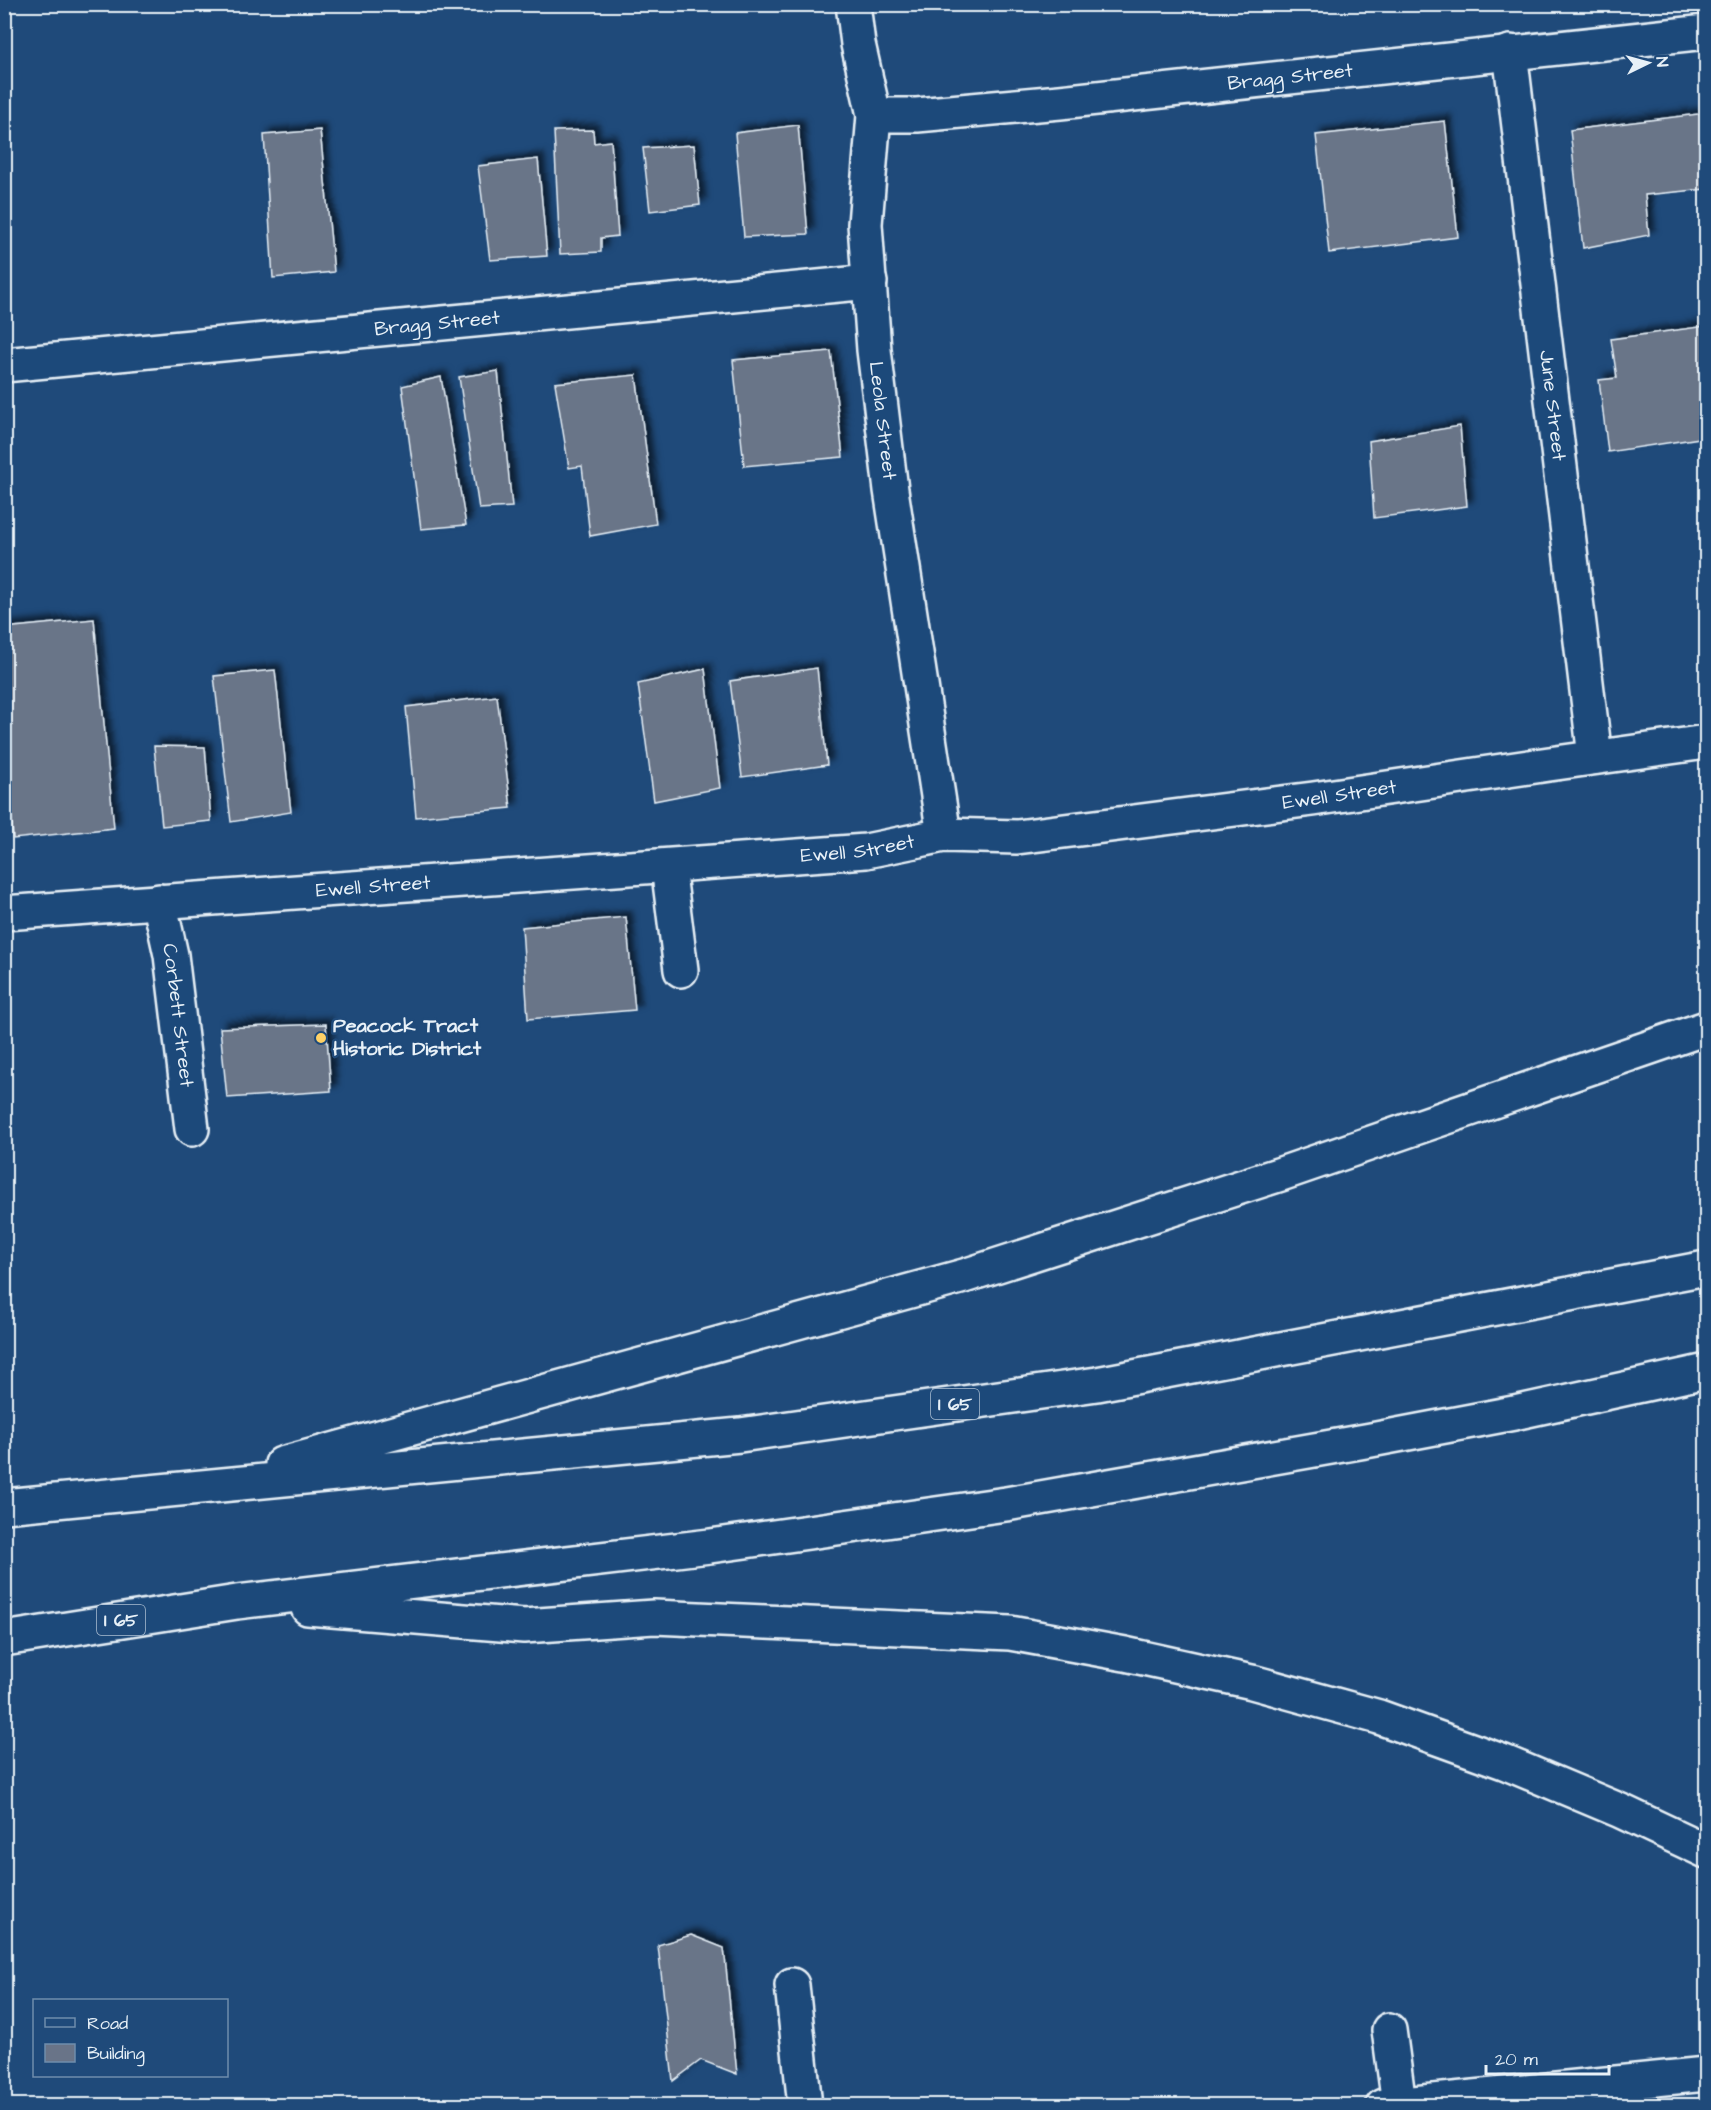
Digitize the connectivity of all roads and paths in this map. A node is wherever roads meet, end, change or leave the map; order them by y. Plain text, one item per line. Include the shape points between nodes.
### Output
1 (853, 4) edge
2 (1707, 32) edge
3 (1510, 52) junction
4 (874, 115) junction
5 (870, 282) junction
6 (4, 365) edge
7 (1707, 742) edge
8 (1595, 757) junction
9 (944, 835) junction
10 (668, 866) junction
11 (159, 901) junction
12 (4, 913) edge
13 (681, 970) dead end
14 (1707, 1028) edge
15 (192, 1129) dead end
16 (1707, 1268) edge
17 (1707, 1371) edge
18 (197, 1487) junction
19 (4, 1506) edge
20 (237, 1602) junction
21 (4, 1639) edge
22 (1707, 1851) edge
23 (792, 1985) dead end
24 (1389, 2030) dead end
25 (1707, 2074) edge
26 (1563, 2098) edge
27 (1391, 2105) edge
28 (806, 2106) edge

1 - 4 main road, Leola Street
2 - 3 main road, Bragg Street
3 - 4 main road, Bragg Street via 1060,102
3 - 8 main road, June Street
4 - 5 main road, Leola Street via 865,224
5 - 6 main road, Bragg Street
5 - 9 main road, Leola Street via 891,490
7 - 8 main road, Ewell Street
8 - 9 main road, Ewell Street via 1017,837
9 - 10 main road, Ewell Street via 866,850
10 - 11 main road, Ewell Street
10 - 13 main road
11 - 12 main road, Ewell Street
11 - 15 main road, Corbett Street via 171,955
14 - 18 main road via 1281,1174 964,1276
16 - 18 main road, I 65 via 1097,1384 740,1435
17 - 20 main road, I 65 via 1514,1413 1006,1504 710,1546
18 - 19 main road, I 65
20 - 21 main road, I 65
20 - 22 main road via 524,1626 654,1617 1010,1633 1252,1682 1379,1717 1504,1762
23 - 28 main road
24 - 27 main road
25 - 26 main road
26 - 27 main road

